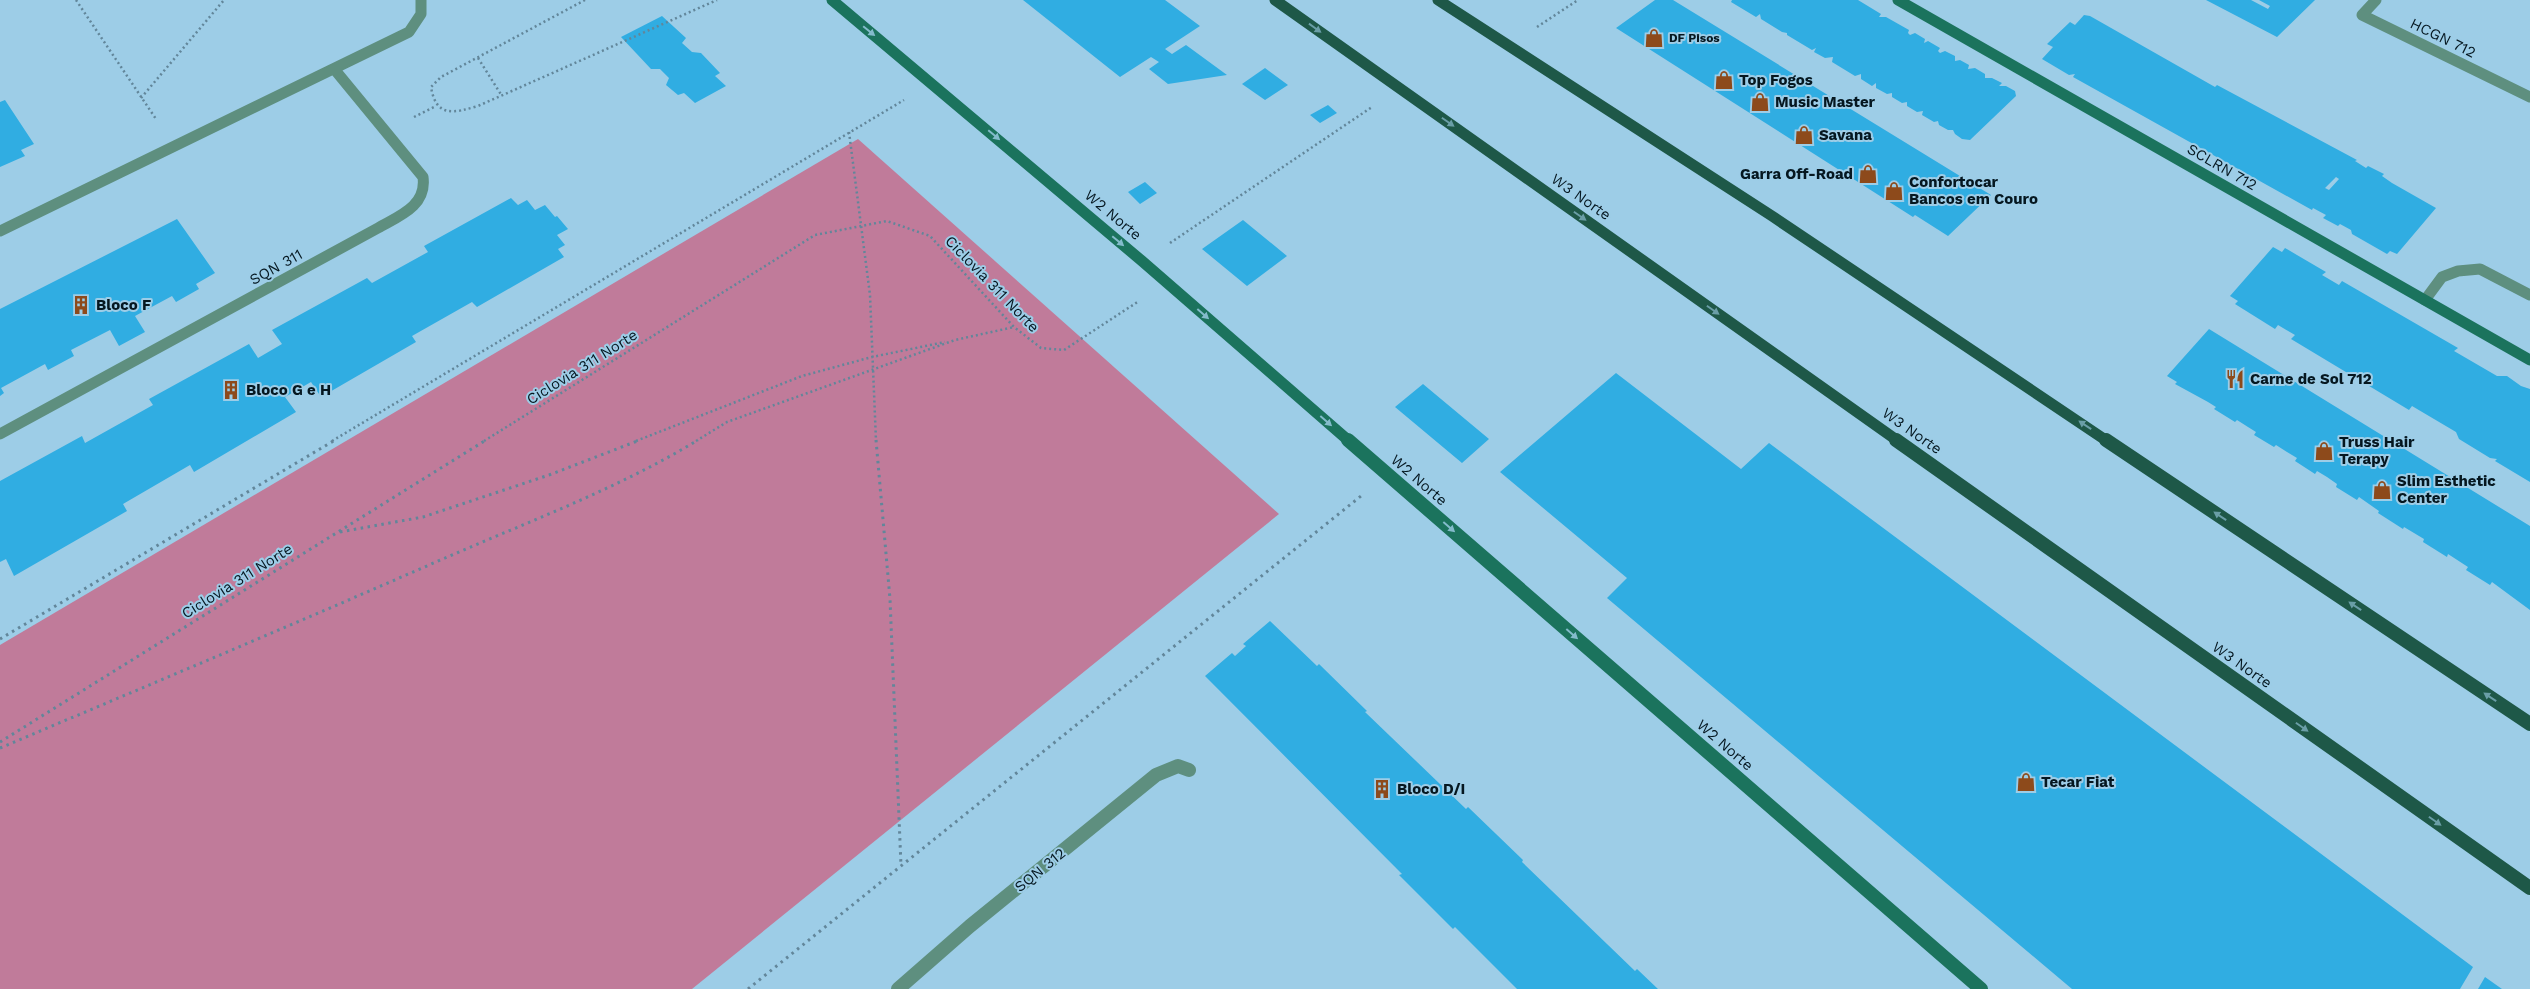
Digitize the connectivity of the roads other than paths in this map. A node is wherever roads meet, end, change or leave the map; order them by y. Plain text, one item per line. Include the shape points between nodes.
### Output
1 (421, 0) edge
2 (832, 0) edge
3 (1275, 0) edge
4 (1438, 0) edge
5 (1898, 0) edge
6 (2376, 0) edge
7 (335, 70) junction
8 (2530, 97) edge
9 (0, 231) edge
10 (2530, 295) edge
11 (2425, 300) junction
12 (2530, 360) edge
13 (0, 434) edge
14 (2530, 724) edge
15 (1189, 770) dead end
16 (2530, 888) edge
17 (898, 989) edge
18 (1981, 989) edge

1 - 7 street via 420,19 409,32
2 -> 18 street, W2 Norte via 1167,282
3 -> 16 main road, W3 Norte
14 -> 4 main road via 1772,216
5 - 11 street, SCLRN 712
6 - 8 street, HCGN 712 via 2362,15
7 - 9 street
7 - 13 street, SQN 311 via 423,176 426,187 422,199 378,228
10 - 11 street via 2480,269 2458,271 2442,277
11 - 12 street, SCLRN 712
15 - 17 street, SQN 312 via 1178,766 1156,775 970,926

